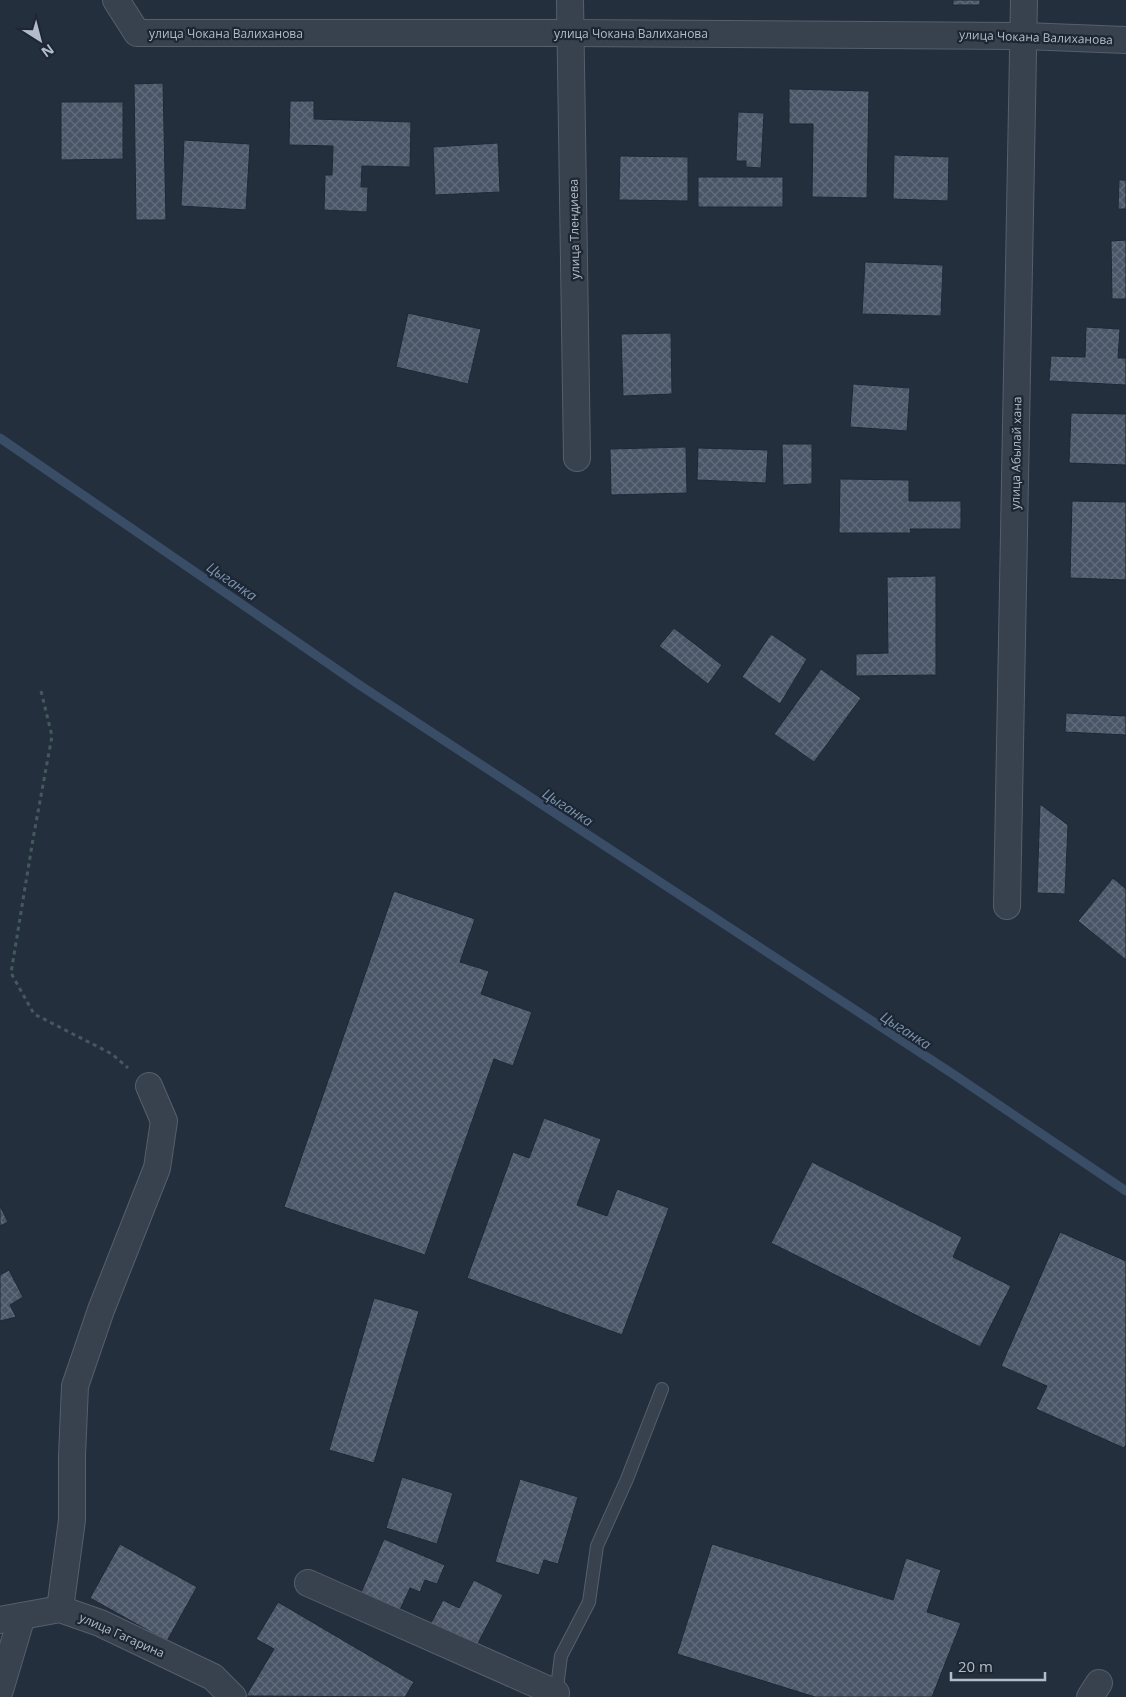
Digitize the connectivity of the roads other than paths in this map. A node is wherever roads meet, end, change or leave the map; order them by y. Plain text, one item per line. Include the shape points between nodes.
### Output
1 (116, 0) edge
2 (570, 0) edge
3 (1024, 0) edge
4 (570, 33) junction
5 (1025, 36) junction
6 (1126, 40) edge
7 (578, 458) dead end
8 (1007, 906) dead end
9 (149, 1086) road end
10 (662, 1389) dead end
11 (308, 1583) dead end
12 (60, 1609) junction
13 (11, 1618) edge
14 (0, 1690) edge
15 (556, 1695) edge
16 (234, 1697) edge

1 - 4 street, улица Чокана Валиханова via 136,33
2 - 4 street, улица Тлендиева
3 - 5 street, улица Абылай хана
4 - 5 street, улица Чокана Валиханова
4 - 7 street, улица Тлендиева
5 - 6 street, улица Чокана Валиханова
5 - 8 street, улица Абылай хана
9 - 12 street via 164,1121 157,1168 75,1386 72,1520
10 - 15 lane via 597,1546 588,1602 561,1656
11 - 15 street
12 - 13 street
12 - 16 street, улица Гагарина via 214,1677
13 - 14 street

